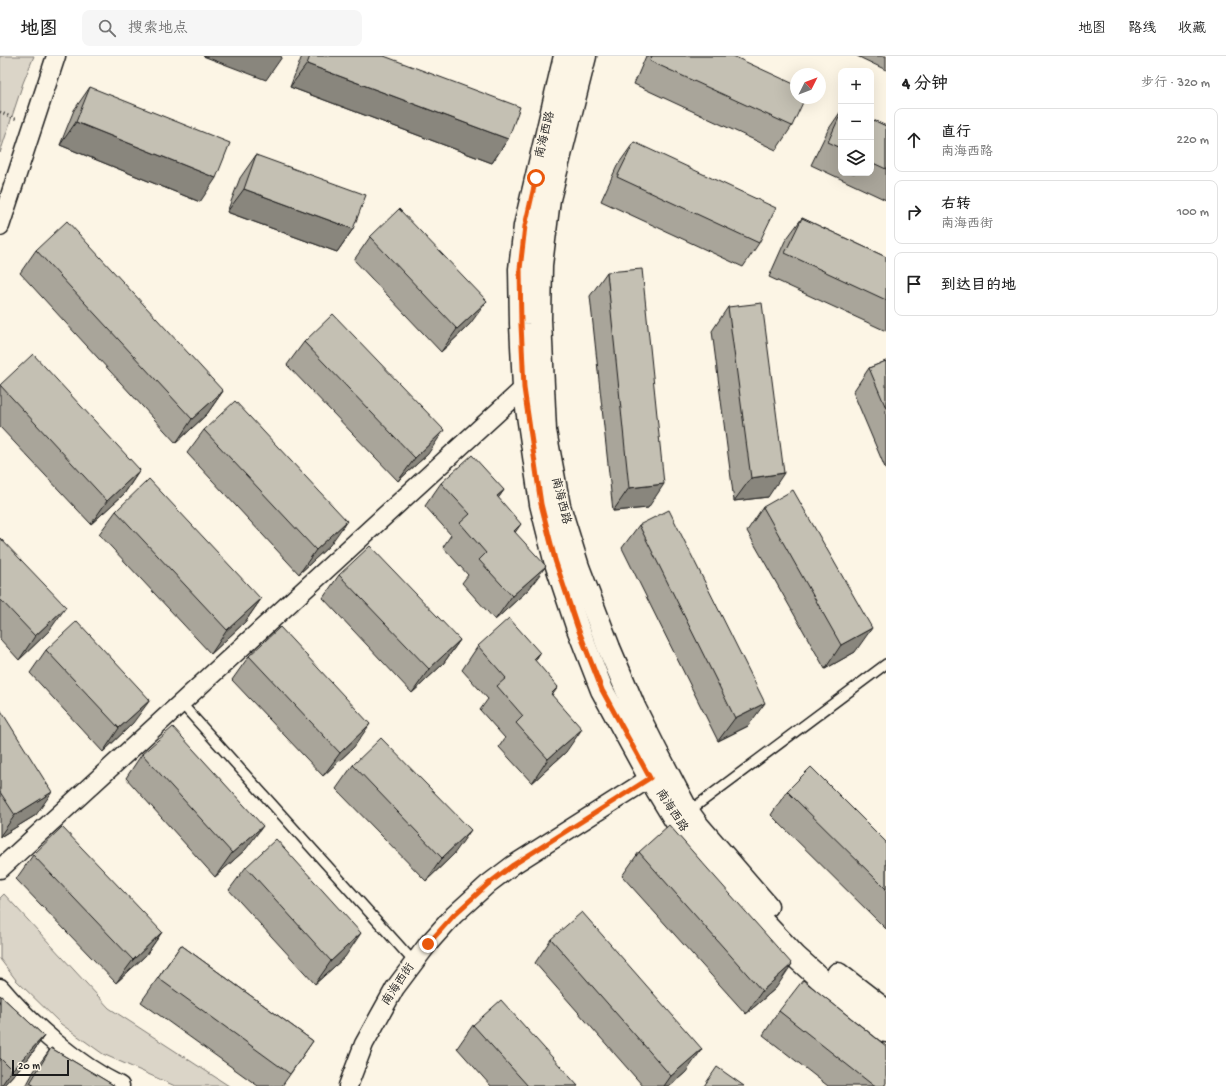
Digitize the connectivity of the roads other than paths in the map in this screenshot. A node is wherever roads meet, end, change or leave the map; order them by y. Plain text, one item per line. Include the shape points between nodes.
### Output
1 (56, 56) edge
2 (565, 56) edge
3 (585, 56) edge
4 (0, 226) edge
5 (524, 388) junction
6 (886, 664) edge
7 (182, 703) junction
8 (650, 778) junction
9 (682, 816) junction
10 (0, 869) edge
11 (414, 962) junction
12 (0, 988) edge
13 (886, 1011) edge
14 (886, 1031) edge
15 (120, 1086) edge
16 (348, 1086) edge

1 - 4 street
2 - 5 street, 南海西路 via 525,226 520,269
3 - 9 street, 南海西路 via 549,199 541,265 540,318 545,431 560,506 578,567 609,648
5 - 7 street
5 - 8 street, 南海西路 via 541,504 555,560 602,690
6 - 9 lane
7 - 10 street
7 - 11 lane
8 - 9 street, 南海西路
8 - 11 street, 南海西街 via 513,865 488,884 454,915
9 - 13 street, 南海西路 via 698,826 755,893 809,949
9 - 14 street, 南海西路 via 727,884 796,957
11 - 16 street, 南海西街 via 380,1013 364,1044
12 - 15 street via 45,1034 79,1061

